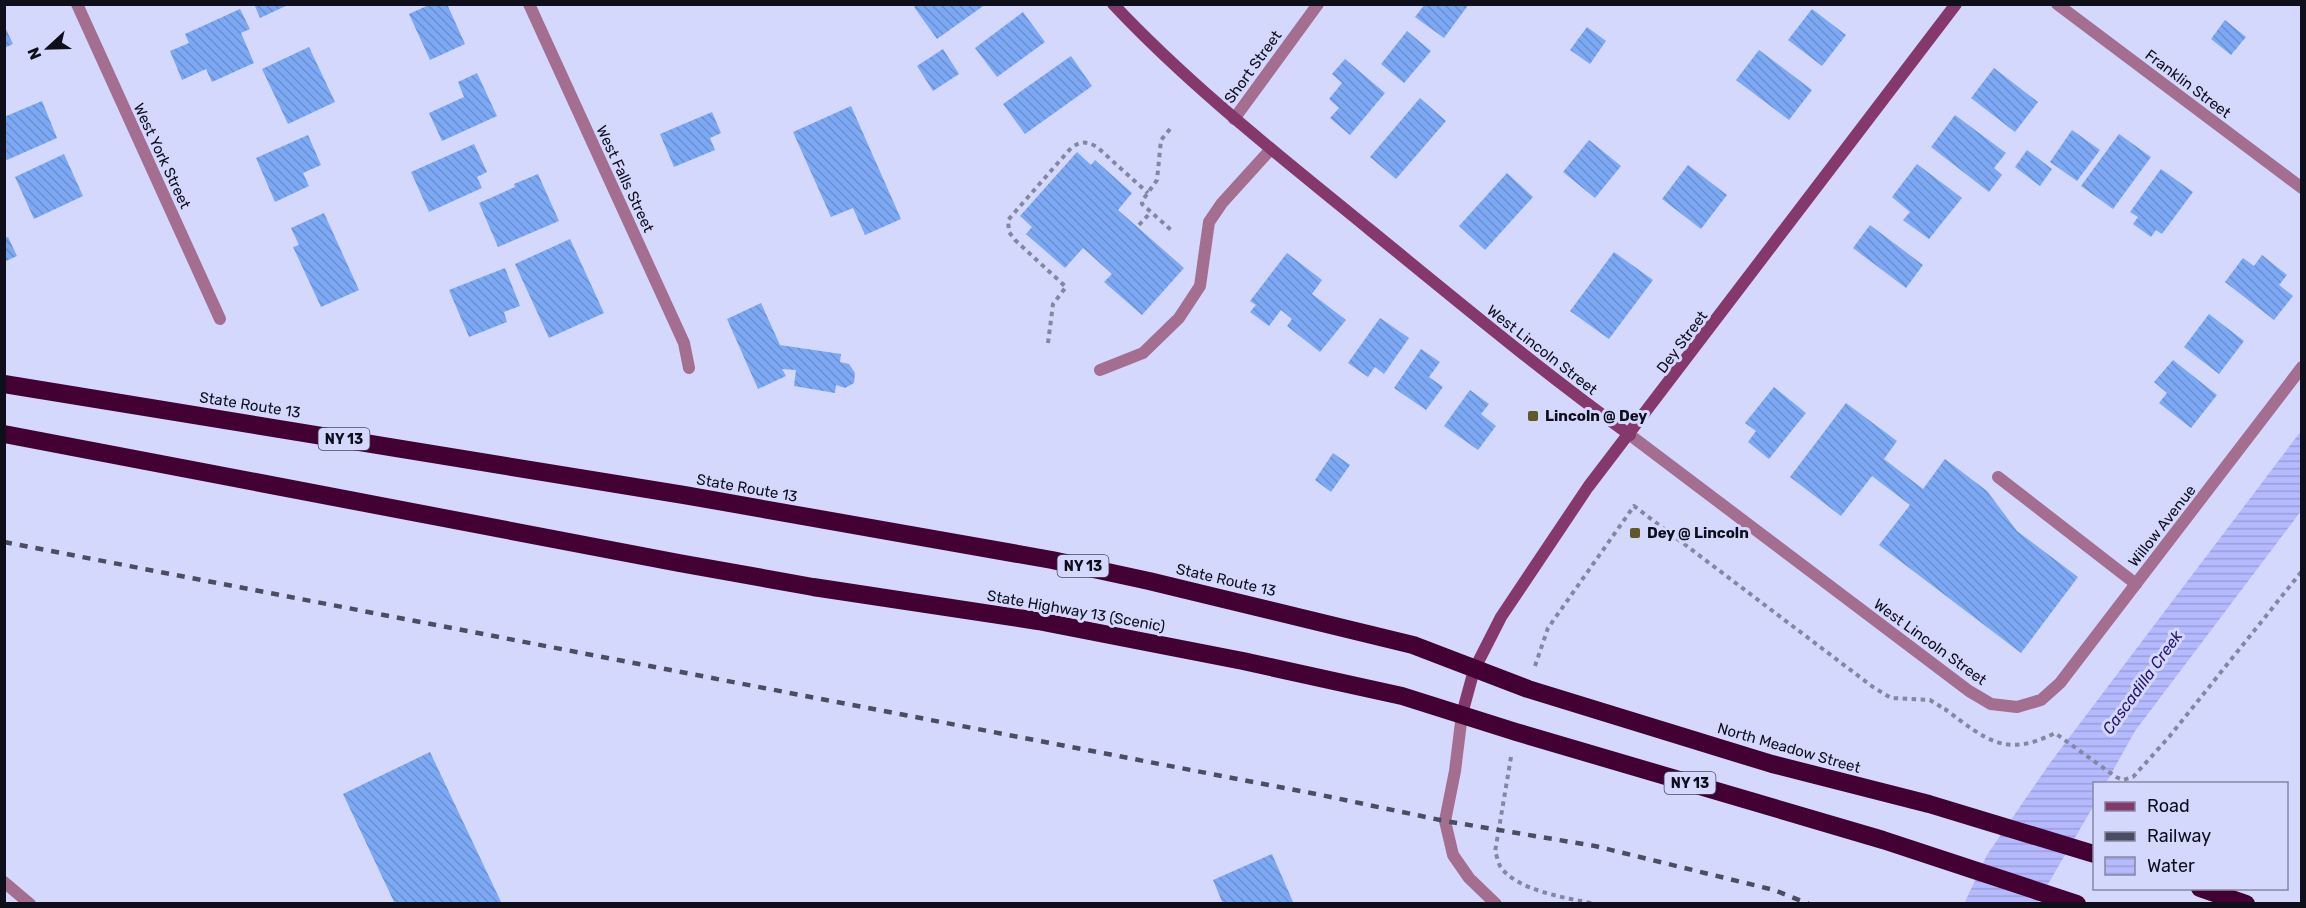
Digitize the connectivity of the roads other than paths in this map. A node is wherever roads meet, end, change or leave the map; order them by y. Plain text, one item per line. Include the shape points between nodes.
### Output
1 (76, 4) edge
2 (529, 4) edge
3 (1113, 4) edge
4 (1318, 4) edge
5 (1956, 4) edge
6 (2057, 4) edge
7 (1234, 119) junction
8 (1271, 150) junction
9 (2301, 188) edge
10 (220, 319) dead end
11 (689, 368) dead end
12 (2301, 368) edge
13 (1100, 370) dead end
14 (4, 384) edge
15 (4, 434) edge
16 (1630, 435) junction
17 (1998, 477) dead end
18 (2136, 584) junction
19 (1474, 670) junction
20 (2041, 699) joint
21 (1462, 714) junction
22 (2093, 854) edge
23 (4, 882) edge
24 (2206, 890) edge
25 (30, 903) edge
26 (1496, 903) edge
27 (2077, 903) edge
28 (2246, 903) edge

1 - 10 street, West York Street
2 - 11 street, West Falls Street via 684,343
3 - 7 street, West Lincoln Street via 1141,35
4 - 7 street, Short Street
5 - 16 street, Dey Street
6 - 9 street, Franklin Street
7 - 8 street, West Lincoln Street
8 - 13 street via 1209,222 1200,286 1179,318 1143,353
8 - 16 street, West Lincoln Street via 1558,383
12 - 18 street, Willow Avenue
14 - 19 highway, State Route 13 / NY 13 via 684,495 1052,560 1394,639
15 - 21 highway, State Highway 13 (Scenic) / NY 13 via 679,563 1038,621 1391,693
16 - 19 street, Dey Street via 1588,487 1531,571 1501,617
16 - 20 street, West Lincoln Street via 1969,691 1991,704 2017,707
17 - 18 street
18 - 20 street, Willow Avenue via 2060,683
19 - 21 street, Dey Street
19 - 22 highway, North Meadow Street / NY 13 via 1772,764 1929,804
21 - 26 street via 1445,821 1453,855 1469,878
21 - 27 highway, NY 13
23 - 25 street
24 - 28 highway

